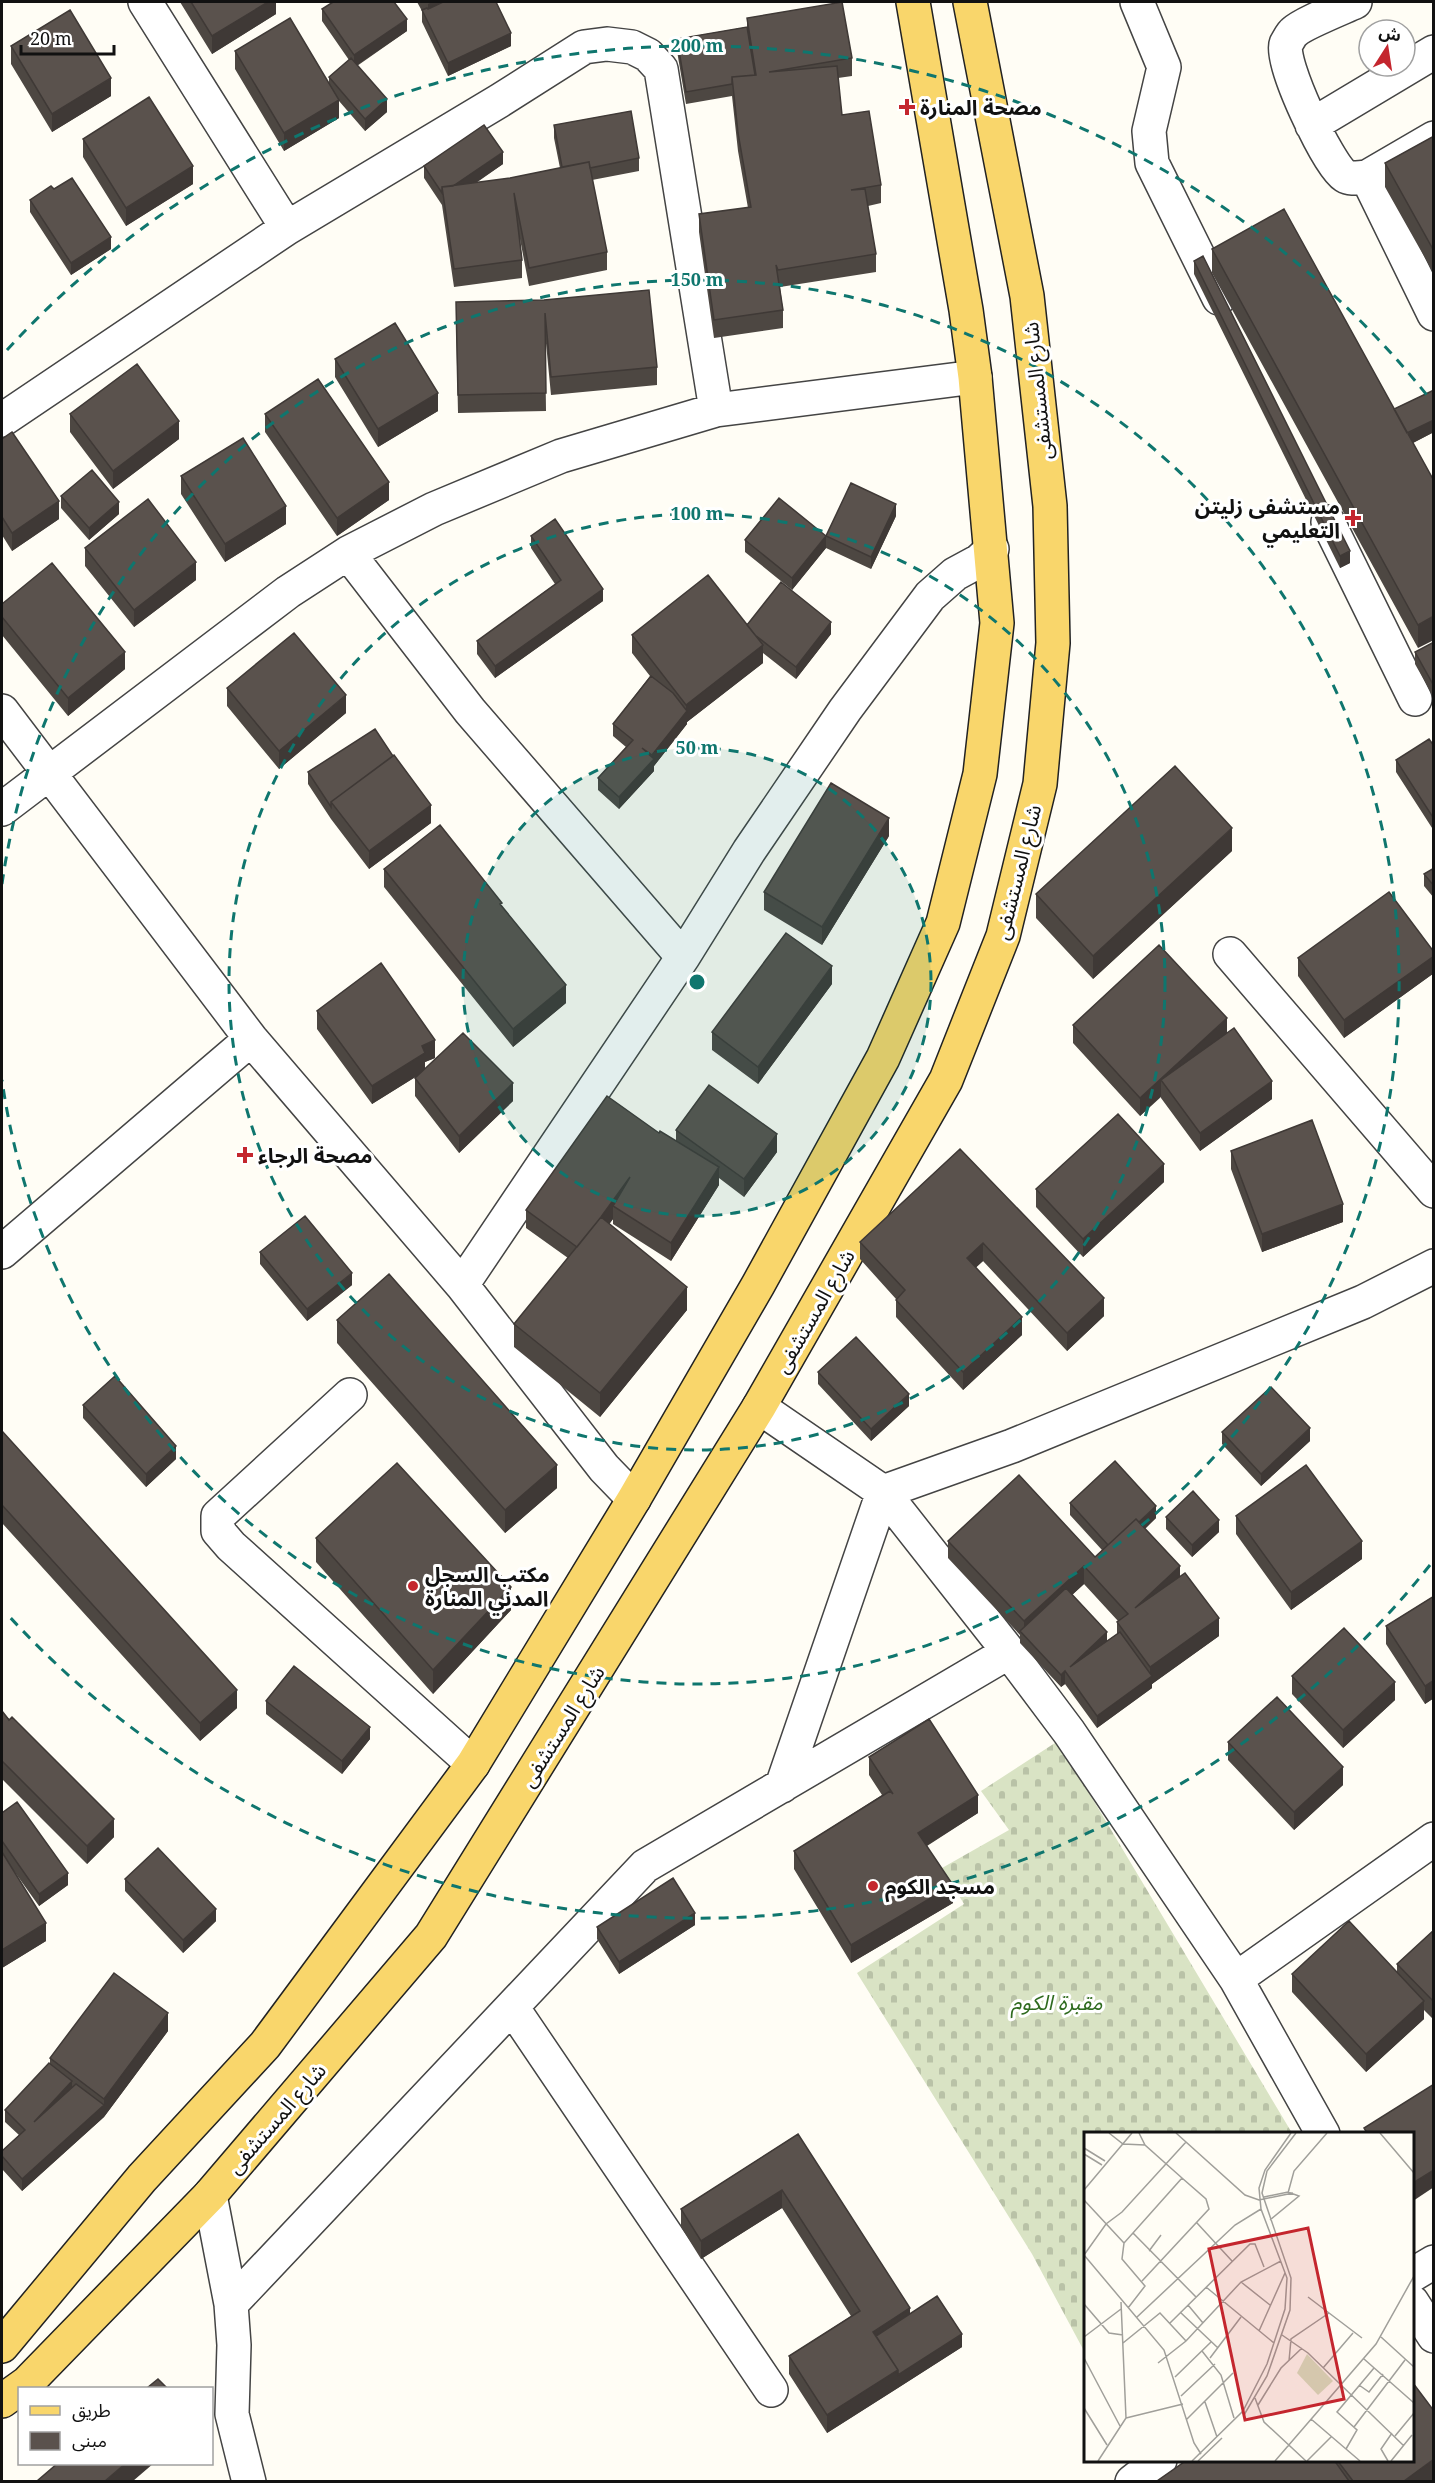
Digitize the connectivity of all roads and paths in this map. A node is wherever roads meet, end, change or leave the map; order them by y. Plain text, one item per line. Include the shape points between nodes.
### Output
1 (145, 2) edge
2 (913, 2) edge
3 (970, 2) edge
4 (1137, 2) edge
5 (1355, 2) edge
6 (1434, 52) edge
7 (1312, 126) junction
8 (1434, 138) edge
9 (1367, 177) junction
10 (287, 228) junction
11 (1400, 247) junction
12 (1434, 261) edge
13 (1434, 314) edge
14 (1231, 324) edge
15 (975, 377) junction
16 (716, 410) junction
17 (2, 420) edge
18 (1315, 495) edge
19 (992, 549) junction
20 (348, 553) junction
21 (1415, 699) dead end
22 (2, 711) edge
23 (51, 773) junction
24 (2, 809) edge
25 (1230, 954) dead end
26 (683, 957) junction
27 (250, 1039) junction
28 (1434, 1191) edge
29 (2, 1252) edge
30 (1434, 1266) edge
31 (462, 1285) junction
32 (350, 1395) dead end
33 (759, 1407) junction
34 (883, 1492) junction
35 (634, 1499) junction
36 (1009, 1652) junction
37 (473, 1764) junction
38 (782, 1786) junction
39 (1434, 1839) edge
40 (1236, 1979) junction
41 (512, 2007) junction
42 (1322, 2132) edge
43 (210, 2195) junction
44 (1434, 2262) edge
45 (1414, 2274) edge
46 (1414, 2303) edge
47 (231, 2304) junction
48 (1434, 2337) edge
49 (2, 2346) edge
50 (21, 2387) edge
51 (18, 2389) edge
52 (771, 2390) dead end
53 (2, 2401) edge
54 (1157, 2462) edge
55 (244, 2478) edge
56 (1132, 2481) edge

1 - 10 street
2 - 15 main road
3 - 33 main road, شارع المستشفى via 1027,296 1050,506 1053,643 1040,784 1003,936 946,1080
4 - 14 street via 1164,66 1149,131 1152,163
5 - 7 street via 1294,32 1285,46 1286,61
6 - 7 street
7 - 9 street via 1346,177
8 - 9 street
9 - 11 street
10 - 16 street via 584,47 632,47 648,55 661,69
10 - 17 street
11 - 12 street
11 - 13 street
15 - 16 street
15 - 19 main road
16 - 20 street via 561,456 434,509
18 - 21 street
19 - 26 street via 930,596 904,628 749,851
19 - 35 main road via 997,623 980,774 944,923 883,1058
20 - 23 street via 288,592
20 - 26 street via 470,711
22 - 23 street
23 - 24 street
23 - 27 street
25 - 28 street
26 - 31 street
27 - 29 street
27 - 31 street
30 - 34 street via 1363,1302 1056,1428
31 - 35 street via 604,1468
32 - 37 street via 218,1516 218,1531
33 - 34 street
33 - 43 main road, شارع المستشفى via 431,1936
34 - 36 street
34 - 38 street
35 - 37 main road
36 - 38 street
36 - 40 street via 1069,1732
37 - 49 main road via 265,2044 142,2178
38 - 41 street via 645,1866
39 - 40 street
40 - 42 street
41 - 47 street
41 - 52 street
43 - 47 street
43 - 50 main road, شارع المستشفى
44 - 45 street
46 - 48 street
47 - 55 street via 232,2414
51 - 53 main road, شارع المستشفى
54 - 56 street

